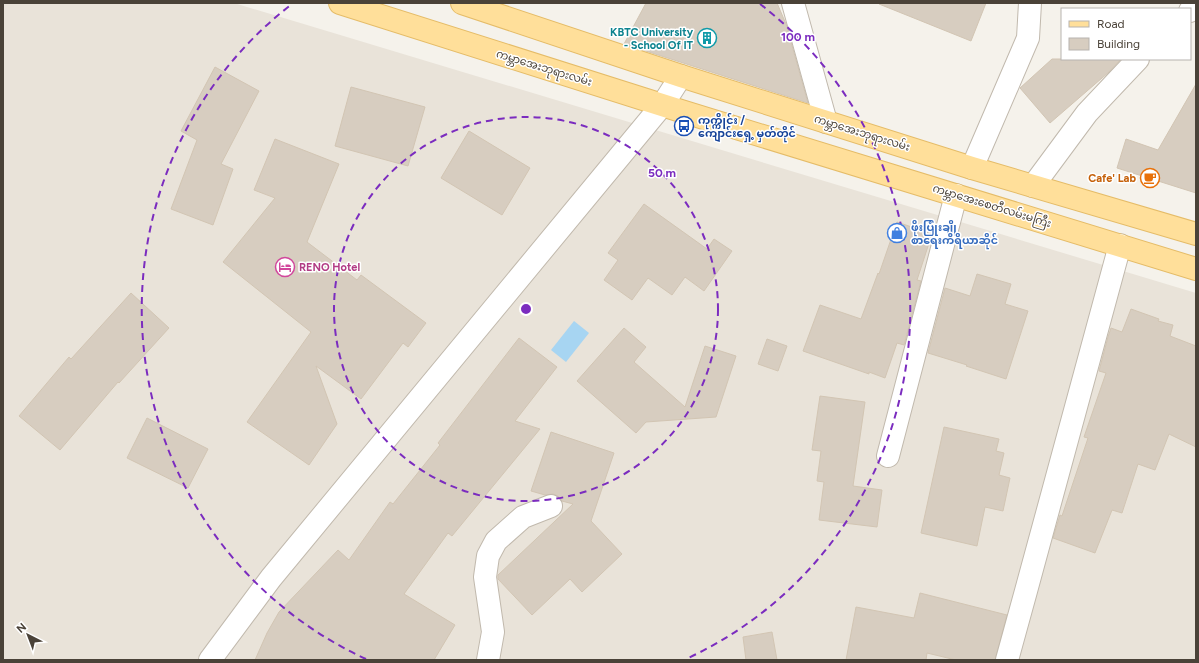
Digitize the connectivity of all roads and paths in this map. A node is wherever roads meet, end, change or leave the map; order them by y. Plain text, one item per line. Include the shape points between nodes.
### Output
1 (340, 3) edge
2 (462, 3) edge
3 (793, 3) edge
4 (1030, 3) edge
5 (1137, 60) edge
6 (681, 76) junction
7 (663, 104) junction
8 (826, 122) junction
9 (826, 155) junction
10 (863, 167) joint
11 (972, 168) junction
12 (1033, 186) junction
13 (956, 195) junction
14 (1196, 234) edge
15 (1120, 245) junction
16 (1196, 269) edge
17 (888, 456) dead end
18 (551, 506) dead end
19 (210, 660) edge
20 (488, 660) edge
21 (1006, 660) edge

1 - 7 main road, ကမ္ဘာအေးဘုရားလမ်း
2 - 6 main road, ကမ္ဘာအေးဘုရားလမ်း
3 - 8 street
4 - 11 street via 1028,38
5 - 12 street via 1088,113
6 - 7 street
6 - 8 main road, ကမ္ဘာအေးဘုရားလမ်း
7 - 9 main road, ကမ္ဘာအေးဘုရားလမ်း
7 - 19 street via 271,578
8 - 9 main road
8 - 11 main road, ကမ္ဘာအေးဘုရားလမ်း
9 - 10 main road, ကမ္ဘာအေးဘုရားလမ်း
10 - 13 main road, ကမ္ဘာအေးစေတီလမ်းမကြီး
11 - 12 main road, ကမ္ဘာအေးဘုရားလမ်း
12 - 14 main road, ကမ္ဘာအေးဘုရားလမ်း
13 - 15 main road, ကမ္ဘာအေးစေတီလမ်းမကြီး
13 - 17 street
15 - 16 main road
15 - 21 street
18 - 20 street via 523,517 496,541 488,556 485,577 493,632

